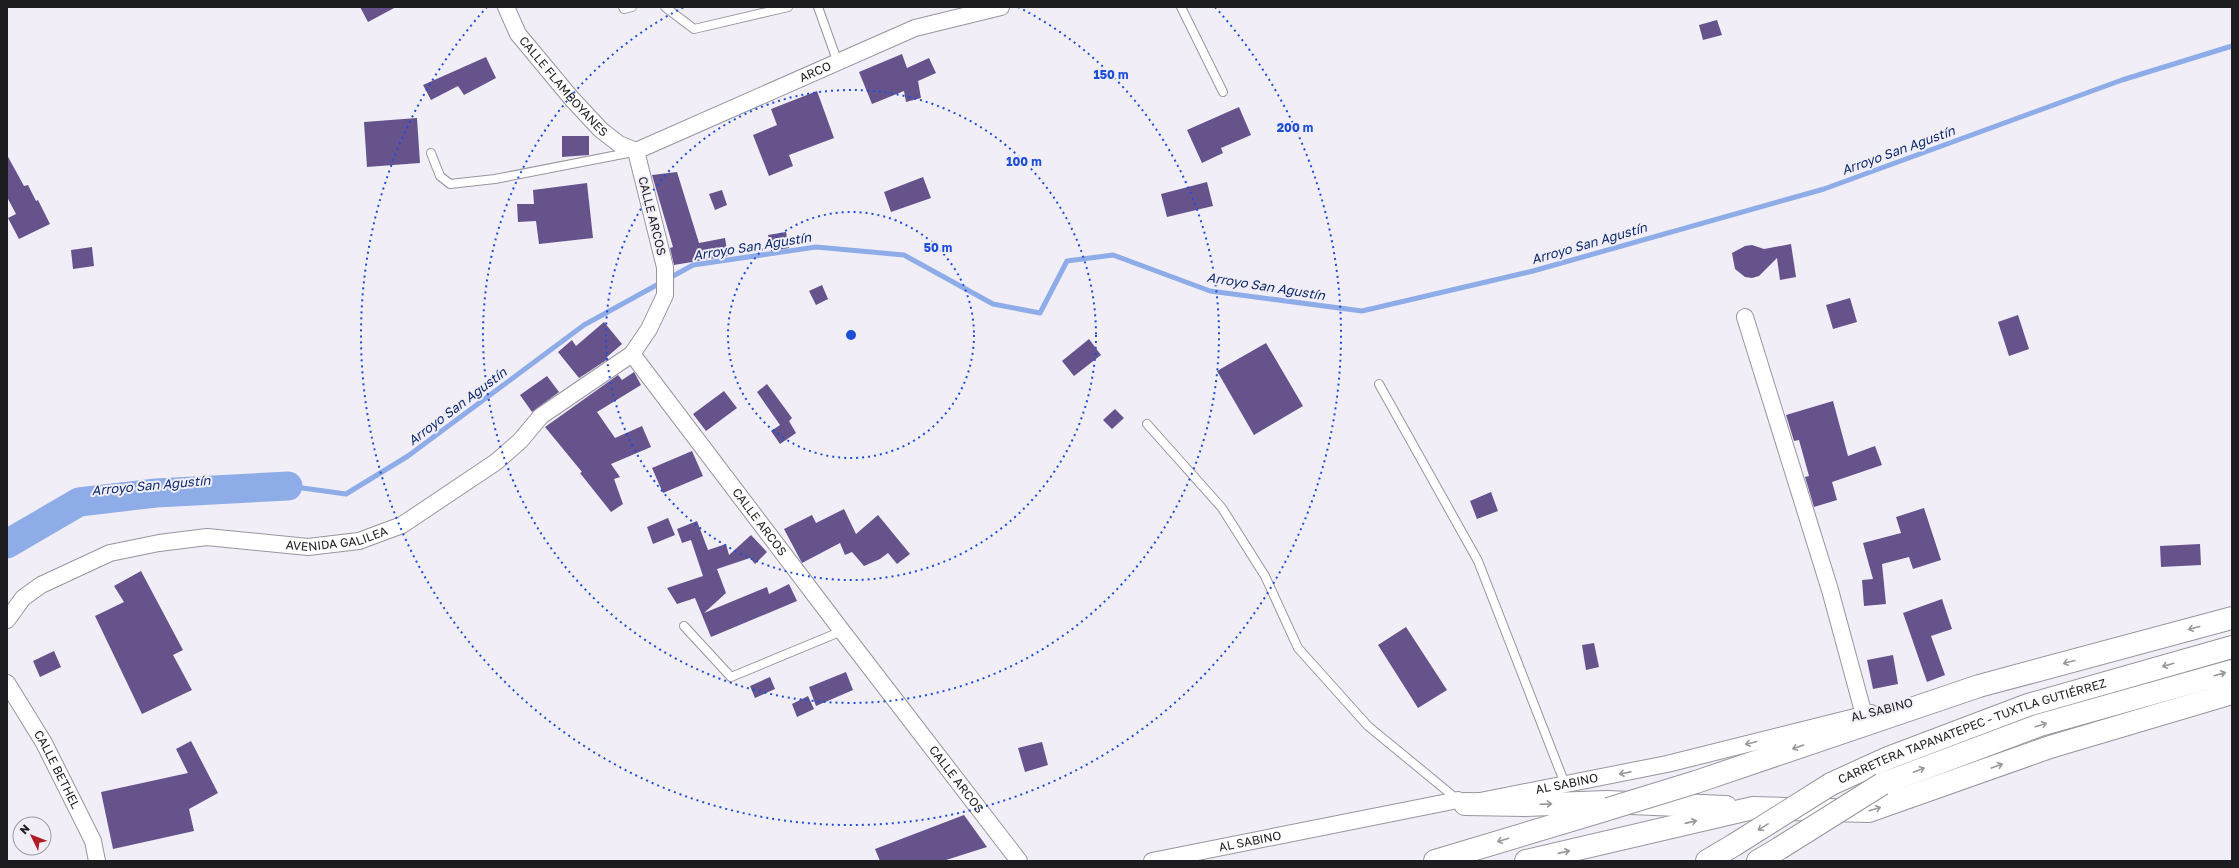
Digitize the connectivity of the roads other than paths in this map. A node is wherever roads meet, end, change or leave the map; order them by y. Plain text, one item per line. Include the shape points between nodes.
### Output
1 (506, 7) edge
2 (623, 7) edge
3 (632, 7) edge
4 (665, 7) edge
5 (788, 7) edge
6 (818, 7) edge
7 (1000, 7) edge
8 (1181, 7) edge
9 (838, 63) junction
10 (1223, 92) dead end
11 (636, 151) junction
12 (431, 153) dead end
13 (1745, 317) dead end
14 (632, 354) junction
15 (1379, 384) dead end
16 (1146, 424) dead end
17 (2232, 618) edge
18 (7, 620) edge
19 (684, 626) dead end
20 (842, 631) junction
21 (2232, 647) edge
22 (2232, 671) edge
23 (7, 683) edge
24 (1979, 686) junction
25 (2232, 694) edge
26 (1864, 715) junction
27 (1565, 784) junction
28 (1462, 802) junction
29 (1753, 808) junction
30 (97, 861) edge
31 (1019, 861) edge
32 (1152, 861) edge
33 (1434, 861) edge
34 (1526, 861) edge
35 (1708, 861) edge
36 (1758, 861) edge

1 - 11 street, CALLE FLAMBOYANES via 518,34 572,99 601,130 619,144
2 - 3 lane via 624,10
4 - 5 lane via 694,29
6 - 9 lane
7 - 9 street, ARCO via 915,28
8 - 10 lane
9 - 11 street, ARCO
11 - 12 lane via 495,179 450,184 440,176
11 - 14 street, CALLE ARCOS via 665,267 665,295 649,329
13 - 26 street via 1830,590
14 - 18 street, AVENIDA GALILEA via 541,416 520,441 496,462 402,525 359,541 308,547 207,537 110,553 41,585 23,598
14 - 20 street, CALLE ARCOS
15 - 27 lane via 1478,561
16 - 28 lane via 1222,508 1265,576 1298,648 1368,726
17 -> 24 highway
19 - 20 lane via 731,677
20 - 31 street, CALLE ARCOS
21 -> 35 highway, CARRETERA TAPANATEPEC - TUXTLA GUTIÉRREZ, bridge via 2028,705 1888,758 1832,784
36 -> 22 highway, CARRETERA TAPANATEPEC - TUXTLA GUTIÉRREZ, bridge via 1882,784 2040,725
23 - 30 street, CALLE BETHEL via 44,743 93,841
24 - 26 street, AL SABINO
24 -> 33 highway, bridge via 1696,782
29 -> 25 highway via 1869,811 2050,747
26 -> 27 street, AL SABINO via 1667,764
27 - 28 street, AL SABINO
28 -> 29 highway via 1525,805 1607,802
28 - 32 street, AL SABINO
34 -> 29 highway

